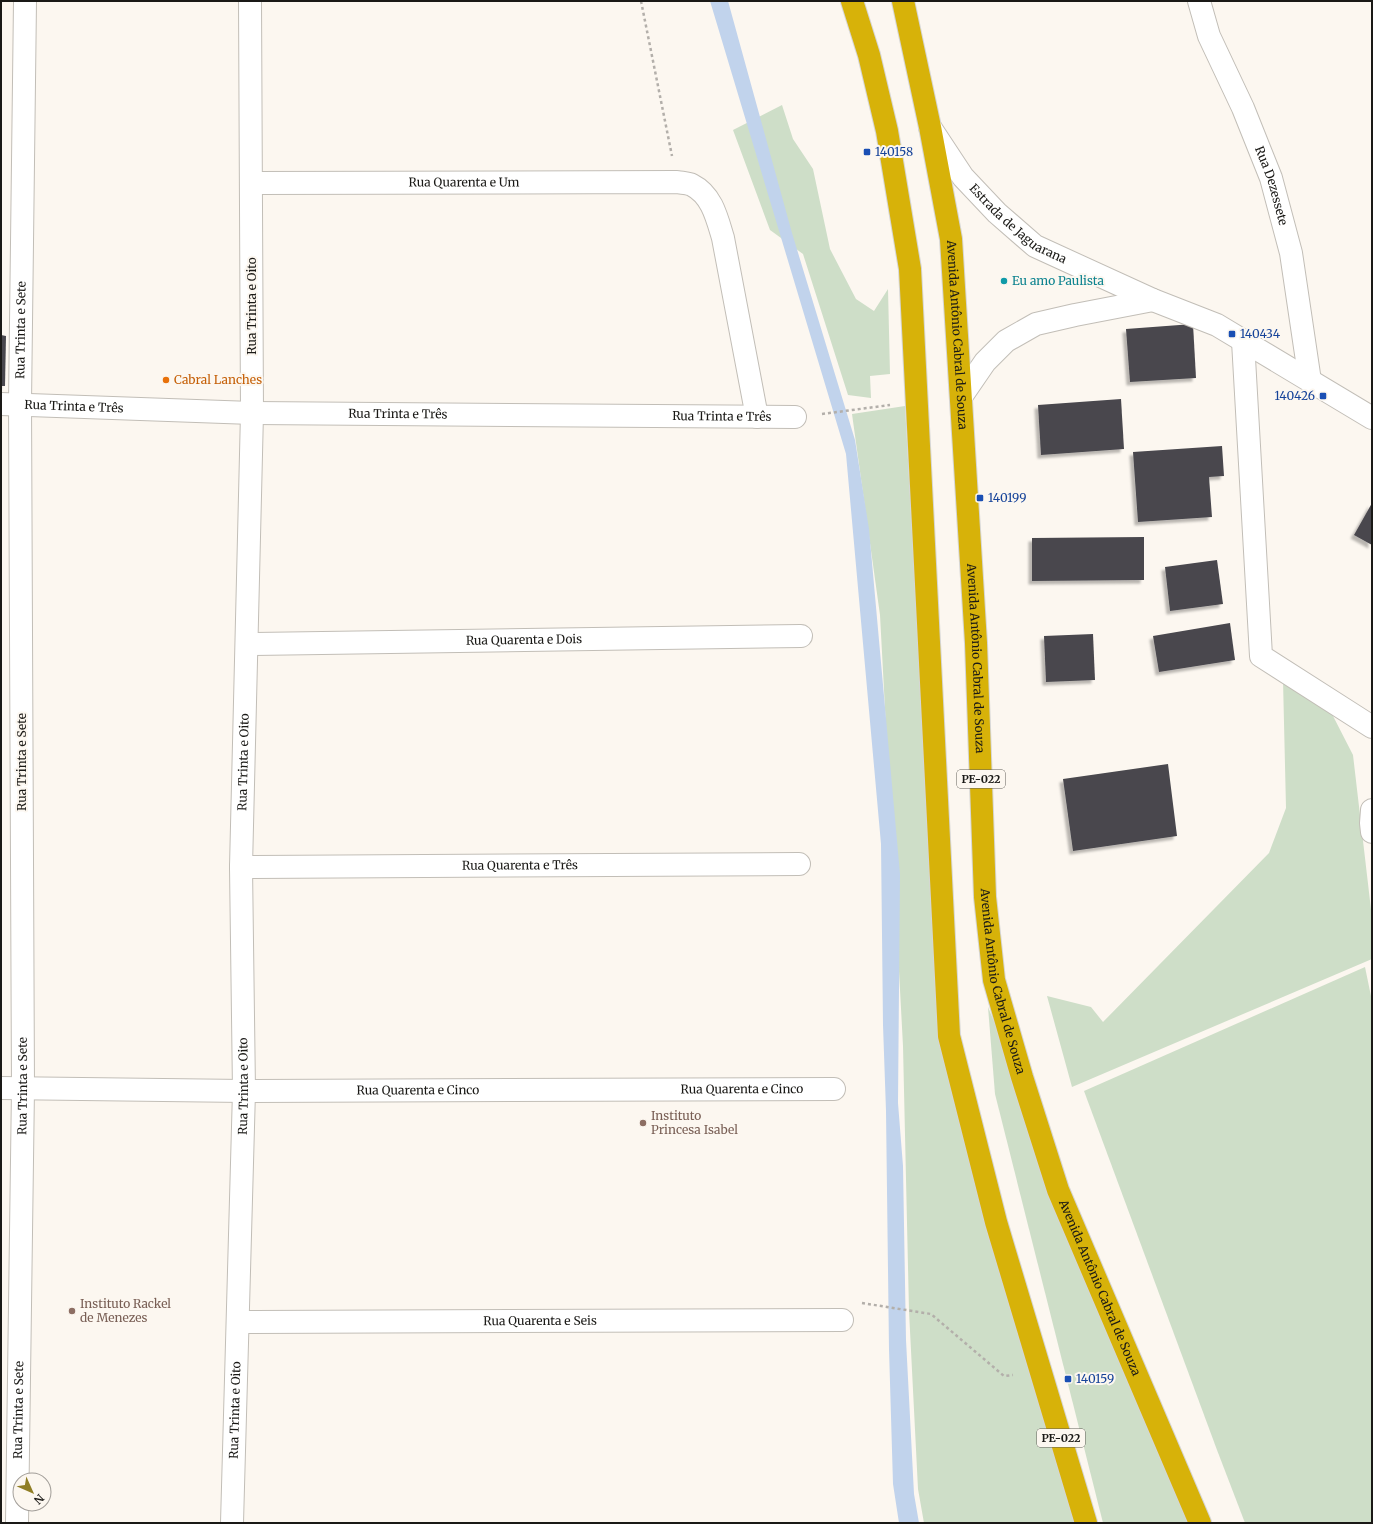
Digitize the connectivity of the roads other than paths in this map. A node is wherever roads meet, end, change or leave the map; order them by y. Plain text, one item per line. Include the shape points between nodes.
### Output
1 (25, 1) edge
2 (250, 1) edge
3 (852, 1) edge
4 (903, 1) edge
5 (1199, 1) edge
6 (930, 127) junction
7 (251, 184) junction
8 (1153, 300) junction
9 (1243, 341) junction
10 (1310, 381) junction
11 (962, 397) junction
12 (10, 403) edge
13 (252, 413) junction
14 (757, 417) junction
15 (795, 417) dead end
16 (1372, 418) edge
17 (801, 636) dead end
18 (247, 644) junction
19 (1372, 726) edge
20 (1372, 810) edge
21 (1372, 832) edge
22 (799, 864) dead end
23 (241, 867) junction
24 (1, 1088) edge
25 (23, 1088) junction
26 (834, 1089) dead end
27 (244, 1091) junction
28 (842, 1320) dead end
29 (238, 1322) junction
30 (17, 1523) edge
31 (232, 1523) edge
32 (1086, 1523) edge
33 (1200, 1523) edge

1 - 12 street, Rua Trinta e Sete
2 - 7 street, Rua Trinta e Oito
3 - 32 highway, PE-022 via 869,55 887,132 910,269 949,1036 996,1222
4 - 6 highway, Avenida Antônio Cabral de Souza / PE-022
5 - 10 street, Rua Dezessete via 1209,36 1243,108 1271,178 1291,253
6 - 8 street, Estrada de Jaguarana via 963,177 997,213 1035,246
6 - 11 highway, Avenida Antônio Cabral de Souza / PE-022 via 951,239
7 - 13 street, Rua Trinta e Oito
7 - 14 street, Rua Quarenta e Um via 677,182 692,185 705,194 715,212 723,238
8 - 9 street, Estrada de Jaguarana via 1217,325
8 - 11 street via 1036,324 1006,341 985,362
9 - 10 street, Estrada de Jaguarana
9 - 19 street via 1262,656
10 - 16 street, Estrada de Jaguarana
11 - 33 highway, Avenida Antônio Cabral de Souza / PE-022 via 976,643 985,897 994,980 1058,1190
12 - 13 street, Rua Trinta e Três
12 - 25 street, Rua Trinta e Sete
13 - 14 street, Rua Trinta e Três
13 - 18 street, Rua Trinta e Oito
14 - 15 street, Rua Trinta e Três
17 - 18 street, Rua Quarenta e Dois
18 - 23 street, Rua Trinta e Oito
20 - 21 street
22 - 23 street, Rua Quarenta e Três
23 - 27 street, Rua Trinta e Oito
24 - 25 street, Rua Quarenta e Cinco
25 - 27 street, Rua Quarenta e Cinco
25 - 30 street, Rua Trinta e Sete
26 - 27 street, Rua Quarenta e Cinco
27 - 29 street, Rua Trinta e Oito
28 - 29 street, Rua Quarenta e Seis
29 - 31 street, Rua Trinta e Oito

